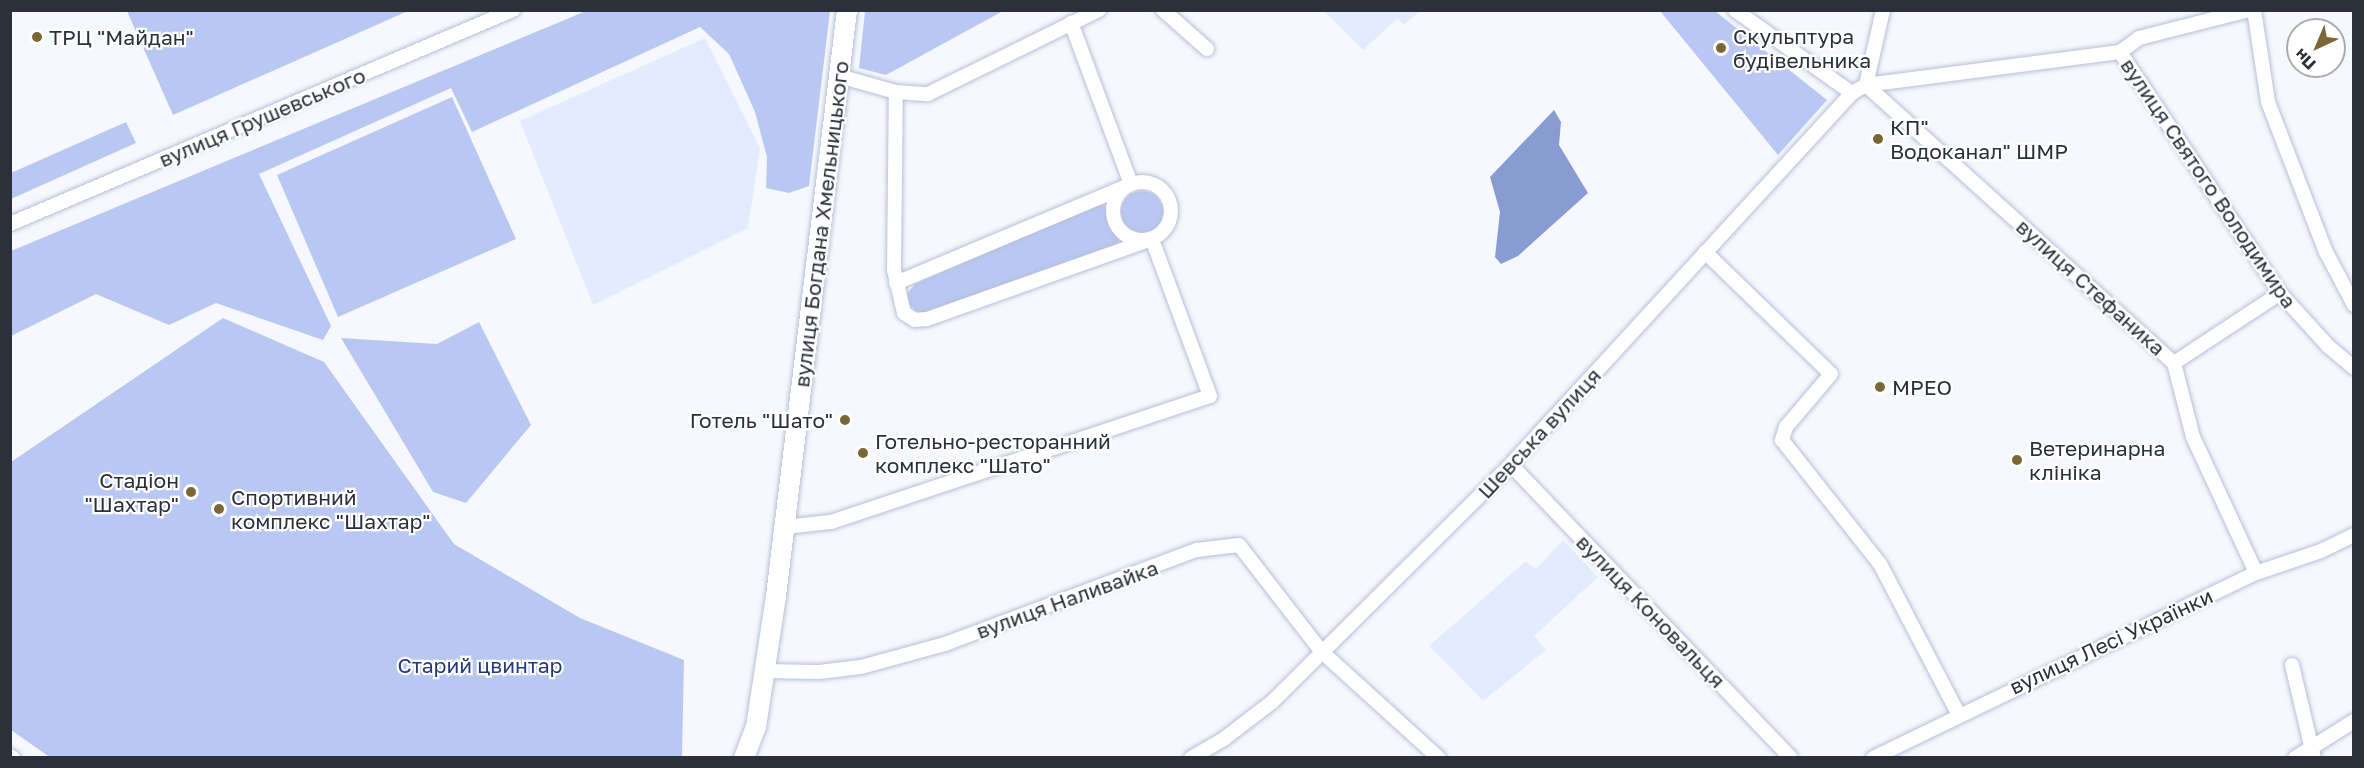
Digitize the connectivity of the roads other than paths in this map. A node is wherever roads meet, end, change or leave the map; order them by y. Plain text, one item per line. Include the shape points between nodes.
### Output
1 (513, 10) edge
2 (847, 10) edge
3 (1099, 10) edge
4 (1163, 10) edge
5 (1735, 10) edge
6 (1883, 10) edge
7 (2254, 10) edge
8 (2247, 11) edge
9 (1071, 23) junction
10 (1207, 49) dead end
11 (2120, 52) junction
12 (839, 76) junction
13 (1866, 85) junction
14 (896, 92) junction
15 (1852, 93) junction
16 (1131, 184) junction
17 (10, 224) edge
18 (1152, 239) junction
19 (1705, 252) junction
20 (896, 283) junction
21 (2280, 293) junction
22 (2354, 305) edge
23 (2174, 363) junction
24 (2354, 368) edge
25 (1511, 465) junction
26 (784, 527) junction
27 (2354, 535) edge
28 (2256, 573) junction
29 (1322, 652) junction
30 (2292, 665) dead end
31 (763, 671) junction
32 (1958, 713) junction
33 (2354, 720) edge
34 (2312, 753) edge
35 (1883, 755) edge
36 (744, 758) edge
37 (1191, 758) edge
38 (1439, 758) edge
39 (1791, 758) edge
40 (2295, 758) edge

1 - 17 street, вулиця Грушевського
2 - 12 main road, вулиця Богдана Хмельницького
3 - 9 street
4 - 10 street
5 - 15 street
6 - 13 street
7 - 22 street via 2268,102 2326,252
8 - 11 street via 2139,38
9 - 14 street via 928,94
9 - 16 street
11 - 13 street, вулиця Святого Володимира
11 - 21 street, вулиця Святого Володимира
12 - 14 street
12 - 26 main road, вулиця Богдана Хмельницького
13 - 15 street, Шевська вулиця
13 - 23 street, вулиця Стефаника
14 - 20 street
15 - 19 street, Шевська вулиця
16 - 18 street via 1115,200 1114,222 1130,238
16 - 18 street via 1156,186 1167,198 1171,216 1168,226
16 - 20 street
18 - 20 street via 927,319 915,320 904,313
18 - 26 street via 1210,396 831,522
19 - 25 street, Шевська вулиця
19 - 32 street via 1831,374 1786,427 1782,440 1880,564
21 - 23 street
21 - 24 street, вулиця Святого Володимира via 2328,346
23 - 28 street, вулиця Стефаника via 2193,437
25 - 29 street, Шевська вулиця
25 - 39 street, вулиця Коновальця
26 - 31 main road, вулиця Богдана Хмельницького
27 - 28 street, вулиця Лесі Українки
28 - 32 street, вулиця Лесі Українки
29 - 31 street, вулиця Наливайка via 1239,545 1197,550 945,644 861,667 819,672
29 - 37 street, Шевська вулиця via 1272,702
29 - 38 street
30 - 34 street
31 - 36 main road, вулиця Богдана Хмельницького via 756,727
32 - 35 street, вулиця Лесі Українки
33 - 34 street
34 - 40 street

